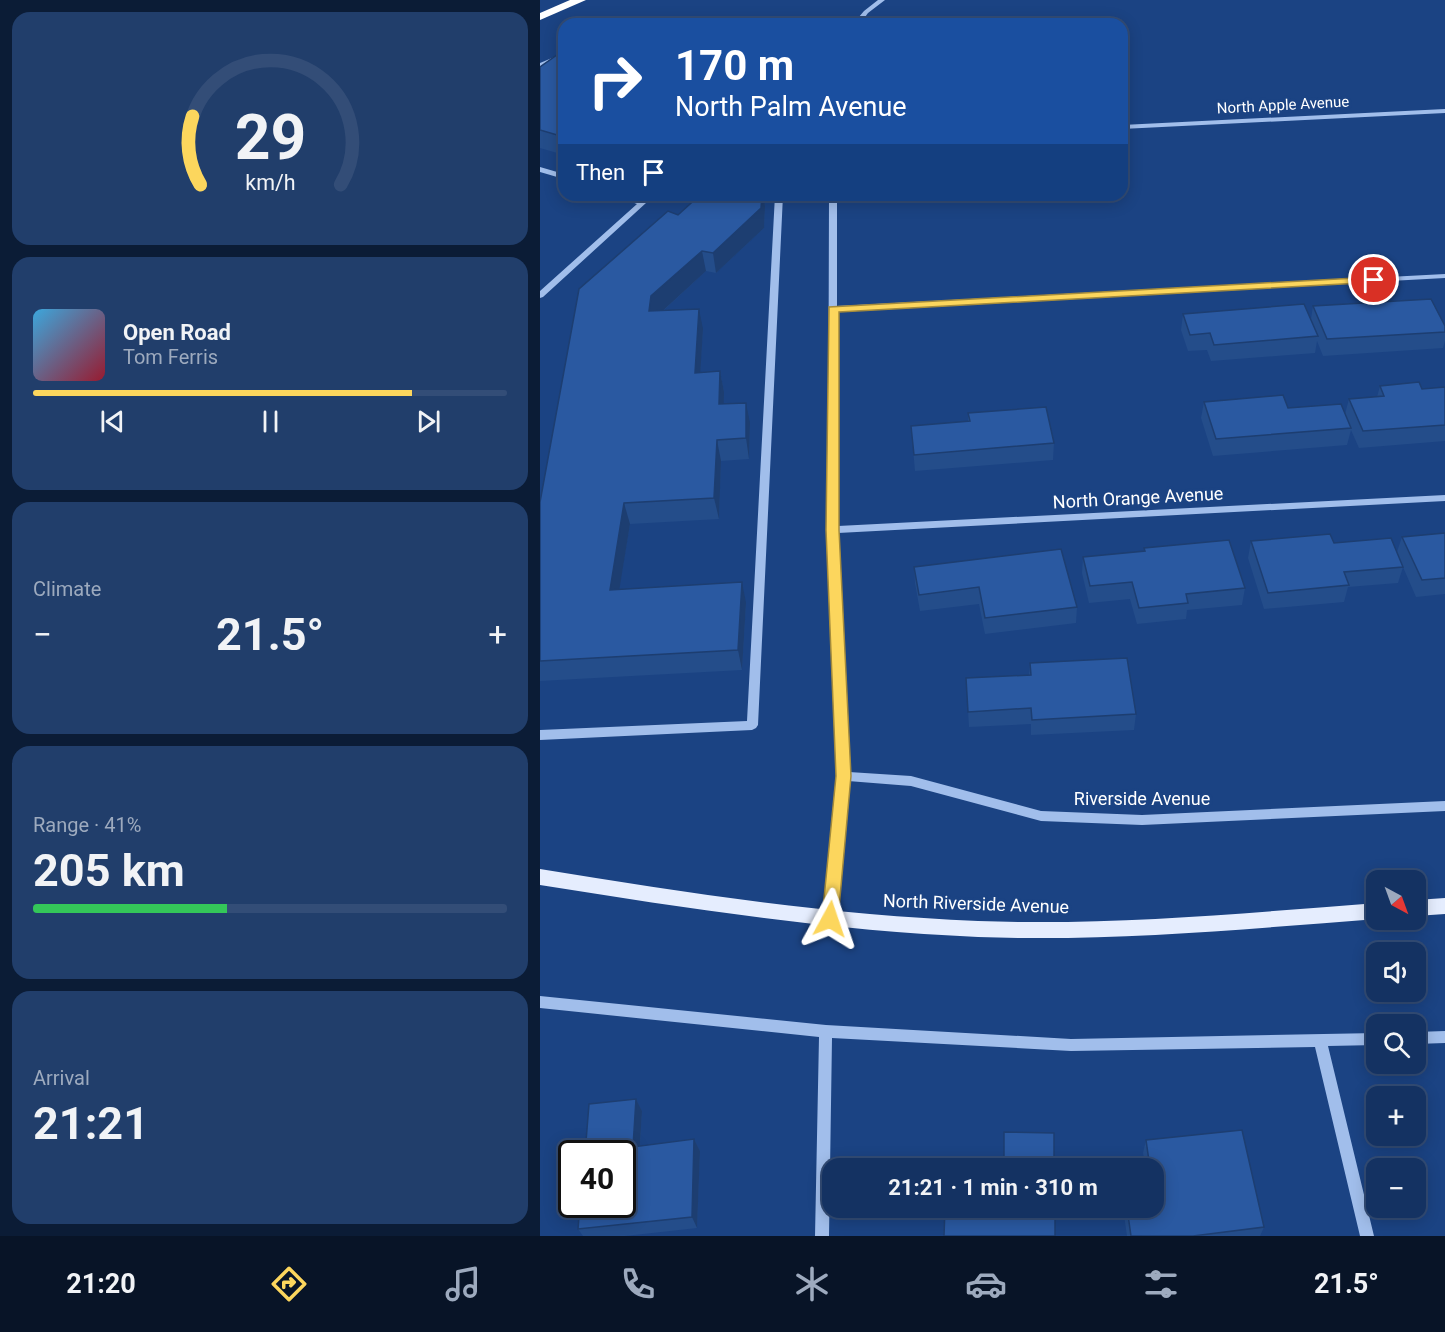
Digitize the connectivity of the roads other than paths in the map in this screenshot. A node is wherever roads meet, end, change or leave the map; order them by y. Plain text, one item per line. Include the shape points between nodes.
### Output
1 (579, 0) edge
2 (882, 0) edge
3 (540, 17) edge
4 (862, 18) edge
5 (558, 58) edge
6 (540, 66) edge
7 (1445, 111) edge
8 (1128, 127) edge
9 (540, 169) edge
10 (558, 175) edge
11 (636, 201) edge
12 (779, 201) edge
13 (833, 201) edge
14 (1445, 276) edge
15 (540, 295) edge
16 (833, 309) junction
17 (1445, 498) edge
18 (833, 530) junction
19 (540, 735) edge
20 (843, 776) junction
21 (1445, 806) edge
22 (540, 877) edge
23 (1445, 906) edge
24 (1426, 907) edge
25 (1366, 912) edge
26 (830, 919) junction
27 (540, 1002) edge
28 (826, 1031) junction
29 (1445, 1037) edge
30 (1366, 1038) edge
31 (1426, 1038) edge
32 (1320, 1040) junction
33 (822, 1236) edge
34 (1367, 1236) edge

1 - 3 highway
2 - 4 street
5 - 6 street
7 - 8 street, North Apple Avenue
9 - 10 street
11 - 15 street via 642,203
12 - 19 street via 752,725
13 - 16 street
14 - 16 street
16 - 18 street
17 - 18 street, North Orange Avenue
18 - 20 street
20 - 21 street, Riverside Avenue via 911,781 1041,816 1142,820
20 - 26 street
22 - 26 main road, North Riverside Avenue
23 - 24 main road
25 - 26 main road, North Riverside Avenue via 1144,928 979,929
27 - 28 street
28 - 32 street via 1071,1045
28 - 33 street
29 - 31 street
30 - 32 street
32 - 34 street

